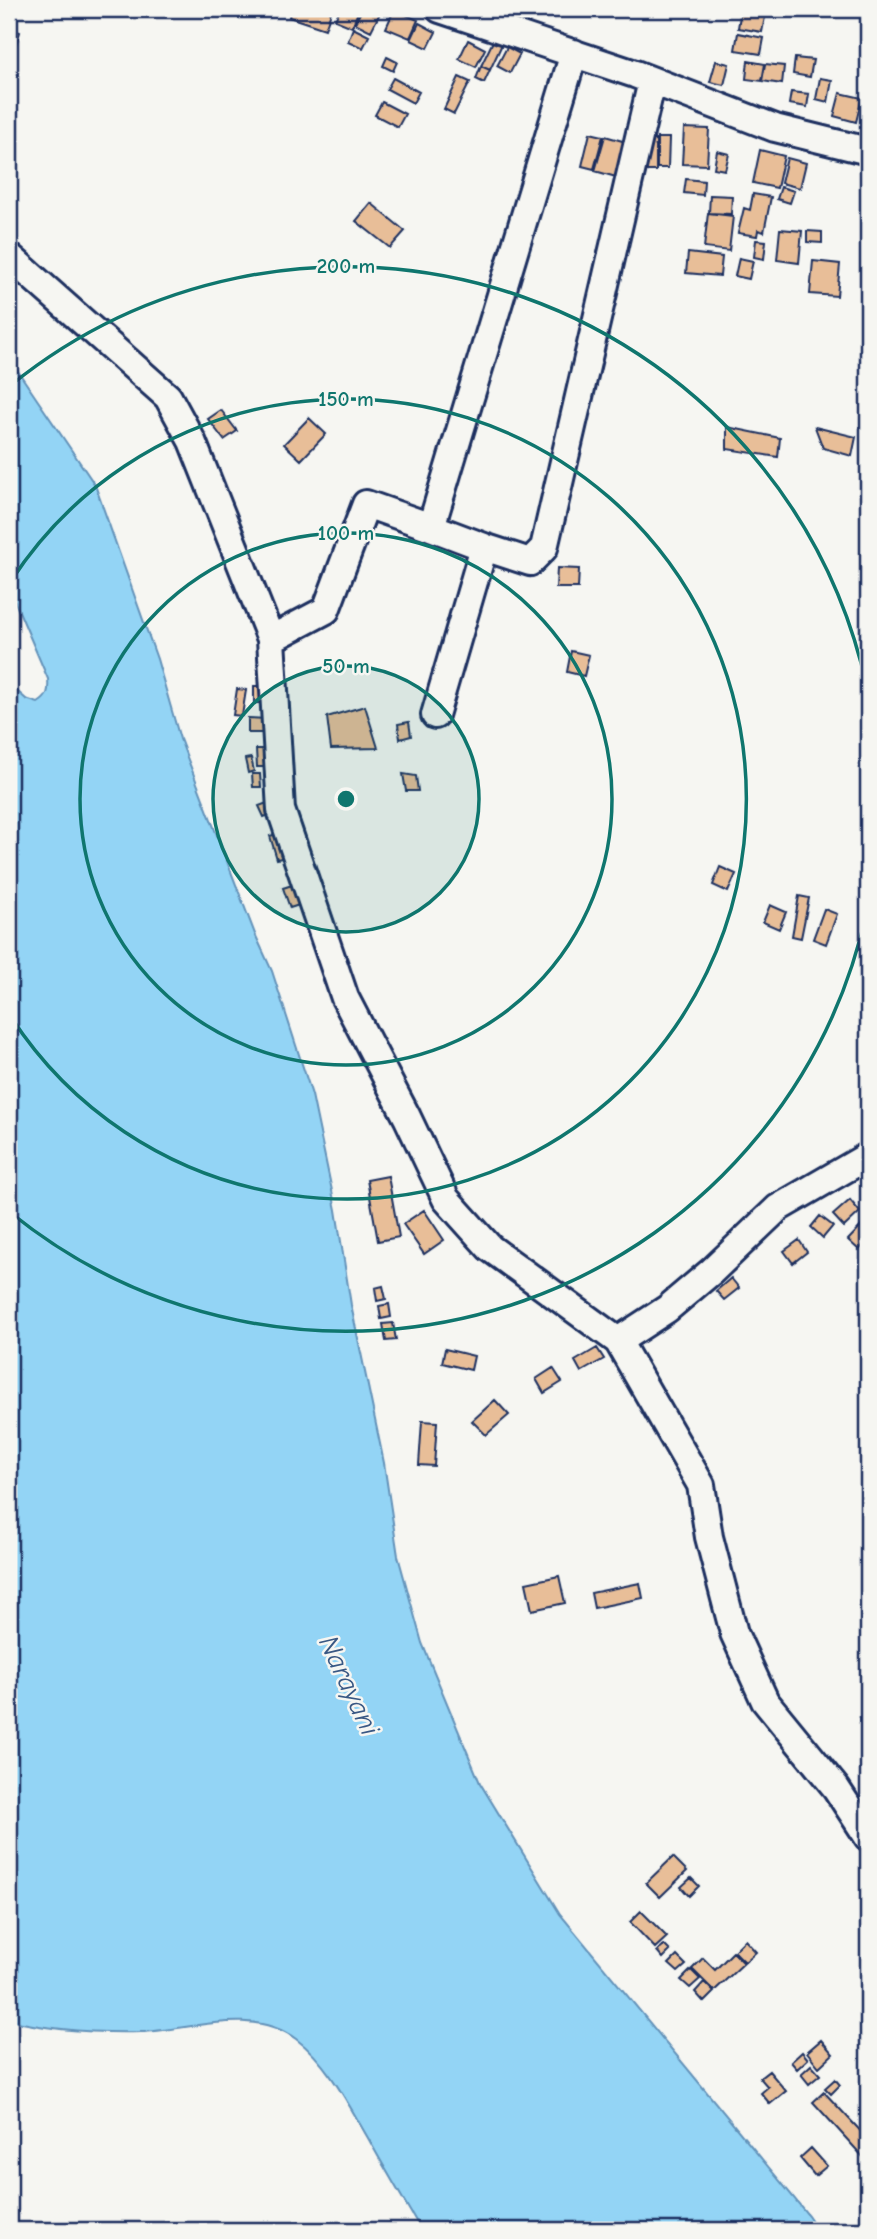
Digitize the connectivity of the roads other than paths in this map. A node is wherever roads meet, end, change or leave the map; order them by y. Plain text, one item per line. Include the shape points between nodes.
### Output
1 (440, 9) edge
2 (574, 53) junction
3 (652, 81) junction
4 (868, 151) edge
5 (9, 256) edge
6 (431, 527) junction
7 (484, 547) junction
8 (271, 639) junction
9 (435, 715) dead end
10 (868, 1156) edge
11 (618, 1340) junction
12 (868, 1837) edge

1 - 2 street
2 - 3 street
2 - 6 street
3 - 4 street via 775,128
3 - 7 street via 544,548 530,562
5 - 8 street via 168,397 192,440
6 - 7 street
6 - 8 street via 366,504 326,610
7 - 9 street
8 - 11 street via 281,810 345,998 446,1199 490,1248
10 - 11 street via 778,1208 667,1309
11 - 12 street via 701,1485 709,1537 734,1633 765,1702 836,1788

